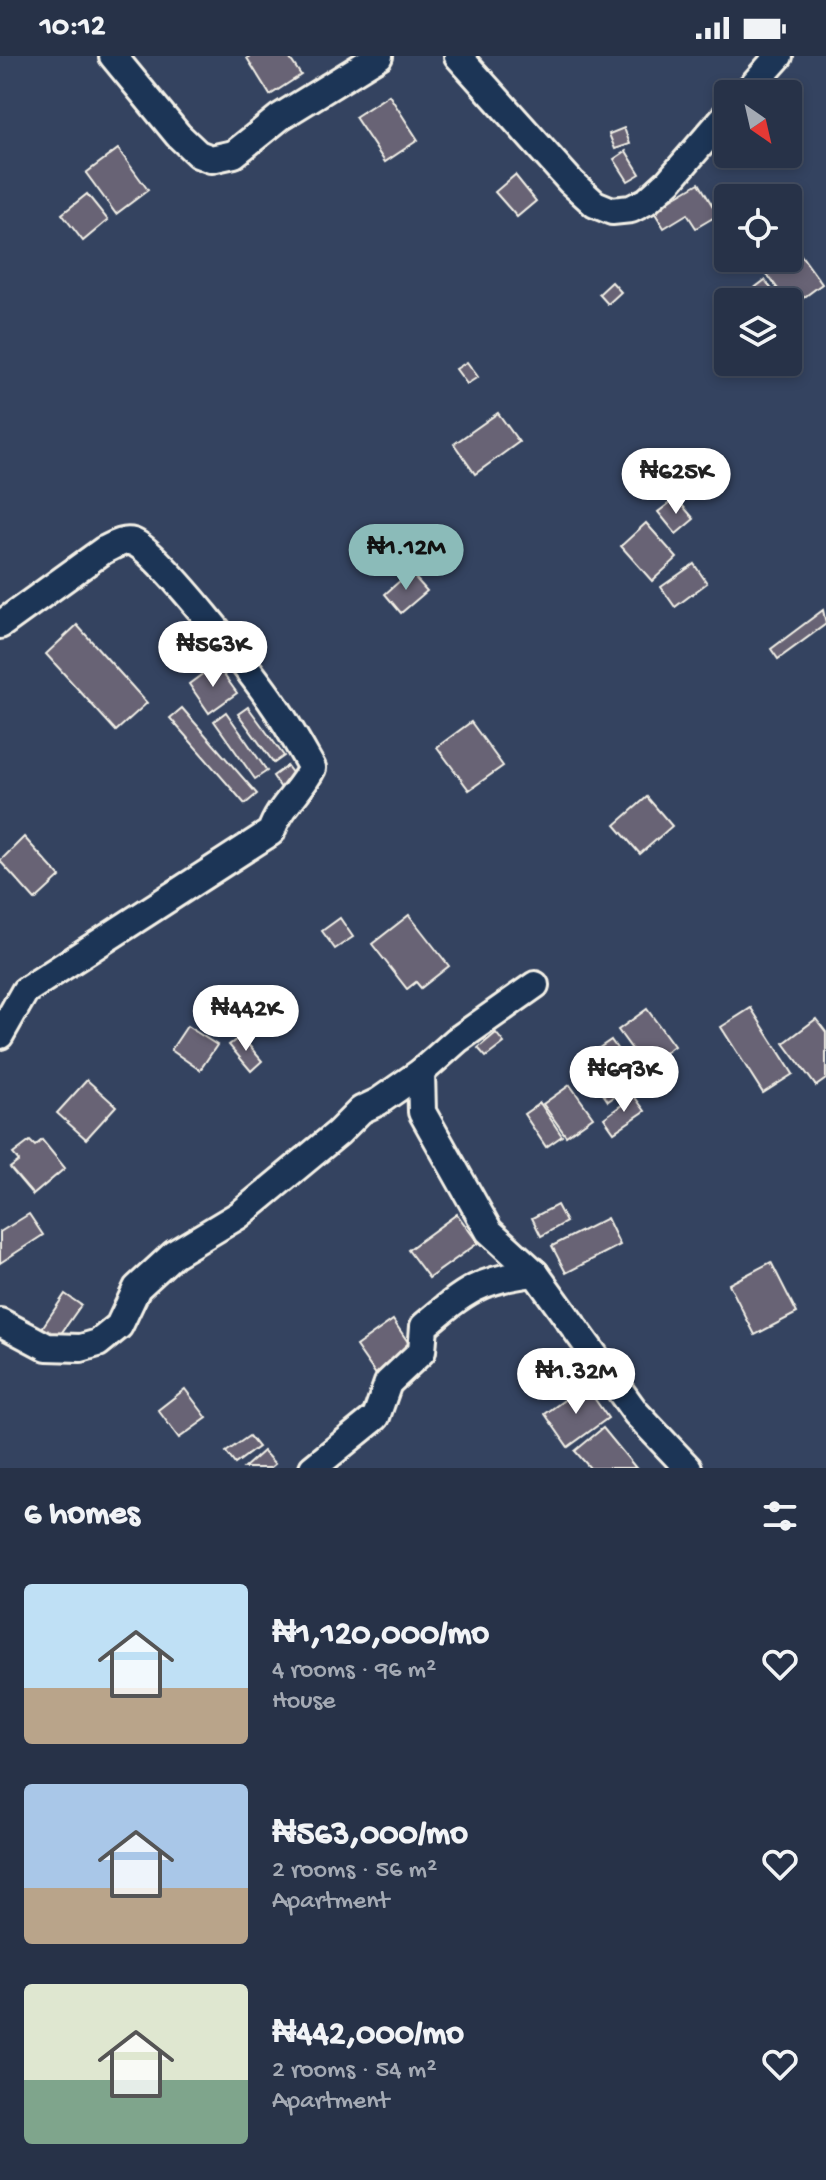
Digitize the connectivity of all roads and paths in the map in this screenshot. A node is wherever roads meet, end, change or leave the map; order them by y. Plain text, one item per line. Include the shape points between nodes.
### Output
1 (113, 56) edge
2 (379, 56) edge
3 (458, 56) edge
4 (779, 56) edge
5 (758, 80) edge
6 (714, 129) edge
7 (0, 625) edge
8 (535, 985) dead end
9 (0, 1035) edge
10 (421, 1072) junction
11 (535, 1273) junction
12 (0, 1322) edge
13 (313, 1468) edge
14 (688, 1468) edge

1 - 2 street via 178,135 211,159 234,154 280,117
3 - 6 street via 571,182 595,204 612,211 647,201
4 - 5 street
7 - 9 street via 104,550 133,542 148,551 218,633 274,704 312,768 271,832 25,991
8 - 10 street
10 - 11 street via 422,1112 456,1175 489,1231
10 - 12 street via 361,1110 239,1215 174,1254 137,1288 119,1326 98,1343 47,1347
11 - 13 street via 495,1277 463,1292 424,1326 422,1351 388,1383 376,1417
11 - 14 street via 636,1413

